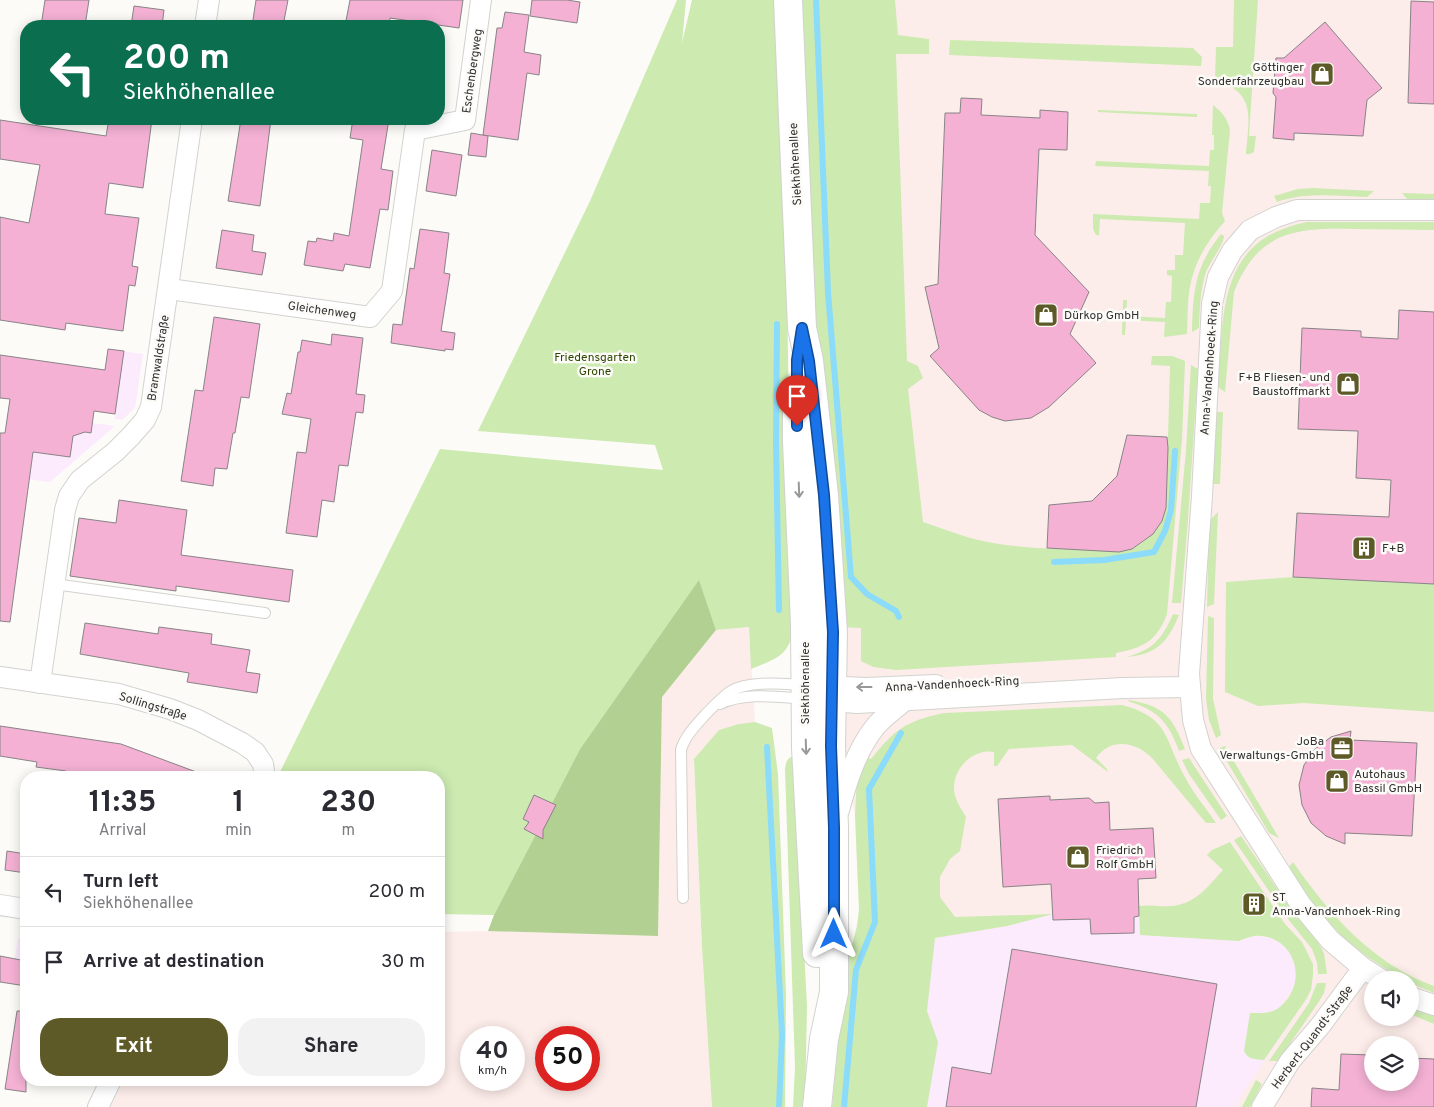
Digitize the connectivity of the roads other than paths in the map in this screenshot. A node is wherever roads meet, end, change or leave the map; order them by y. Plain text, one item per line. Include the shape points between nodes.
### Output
1 (208, 0) edge
2 (482, 0) edge
3 (788, 0) edge
4 (206, 20) edge
5 (445, 124) edge
6 (191, 125) edge
7 (440, 125) edge
8 (415, 130) joint
9 (1434, 210) edge
10 (169, 289) junction
11 (54, 584) junction
12 (265, 613) dead end
13 (0, 677) edge
14 (1189, 681) junction
15 (40, 683) junction
16 (819, 693) junction
17 (904, 700) junction
18 (264, 771) edge
19 (834, 827) junction
20 (683, 898) dead end
21 (0, 906) edge
22 (20, 908) edge
23 (1363, 968) junction
24 (1368, 971) edge
25 (1419, 1000) edge
26 (1434, 1006) edge
27 (824, 1039) junction
28 (108, 1086) edge
29 (98, 1107) edge
30 (817, 1107) edge
31 (1262, 1107) edge

1 - 4 street
2 - 5 street, Eschenbergweg via 465,120
3 - 16 main road, Siekhöhenallee via 802,328 809,361 824,495 833,632
6 - 10 street, Bramwaldstraße
7 - 8 street, Eschenbergweg
8 - 10 street, Gleichenweg via 392,290 370,317
9 - 14 street, Anna-Vandenhoeck-Ring via 1297,210 1276,216 1250,230 1232,251 1218,277 1212,304
10 - 11 street, Bramwaldstraße via 148,415 115,452 80,480 68,496
11 - 12 lane
11 - 15 street, Bramwaldstraße
13 - 15 street, Sollingstraße
14 -> 16 street, Anna-Vandenhoeck-Ring via 866,688
14 - 17 street, Anna-Vandenhoeck-Ring via 1123,688
14 - 23 street, Anna-Vandenhoeck-Ring via 1201,749 1301,905 1330,940
15 - 18 street, Sollingstraße via 119,694 170,709 242,742 255,752
16 - 17 street, Anna-Vandenhoeck-Ring via 857,703
16 - 19 main road, Siekhöhenallee via 831,752
16 - 20 lane via 727,701 707,713 689,734 681,750
16 -> 27 main road, Siekhöhenallee via 807,767
17 - 19 street, Anna-Vandenhoeck-Ring via 876,726 862,746 847,781
19 - 27 main road, Siekhöhenallee via 834,992
21 - 22 street
23 - 24 street, Anna-Vandenhoeck-Ring
23 - 31 street, Herbert-Quandt-Straße via 1290,1061
25 - 26 street
27 - 30 main road, Siekhöhenallee
28 - 29 street

